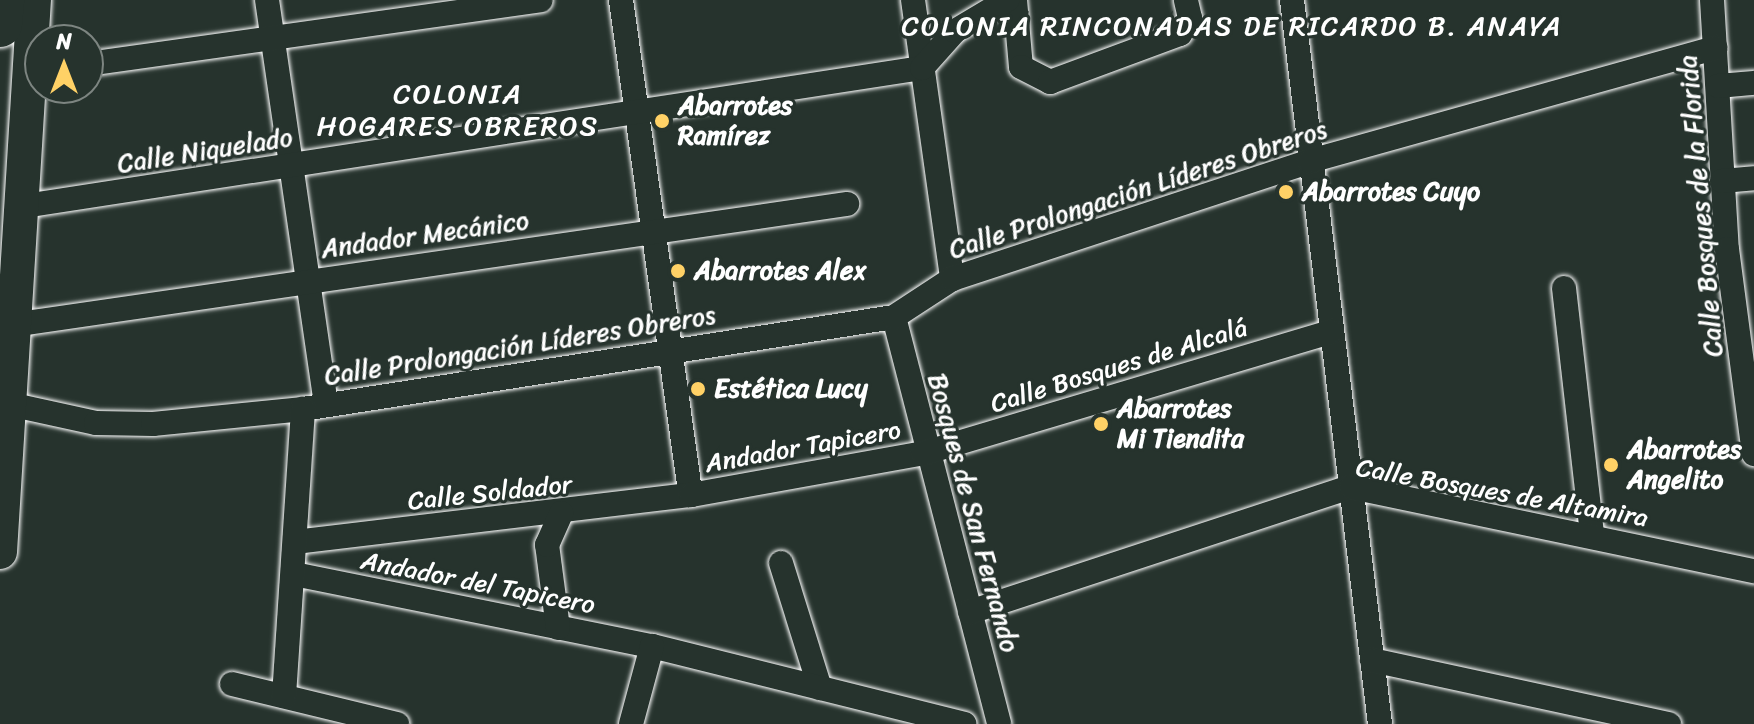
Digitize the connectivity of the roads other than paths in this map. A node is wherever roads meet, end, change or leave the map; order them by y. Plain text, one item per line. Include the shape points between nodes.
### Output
1 (2, 0) edge
2 (34, 0) edge
3 (267, 0) edge
4 (541, 0) edge
5 (621, 0) edge
6 (913, 0) edge
7 (1007, 0) edge
8 (1015, 0) edge
9 (1186, 0) edge
10 (1292, 0) edge
11 (1712, 0) edge
12 (34, 24) edge
13 (0, 25) edge
14 (275, 37) junction
15 (1716, 48) junction
16 (104, 62) edge
17 (922, 68) junction
18 (1754, 83) edge
19 (1718, 86) junction
20 (30, 104) edge
21 (637, 112) junction
22 (1310, 161) junction
23 (287, 167) junction
24 (1754, 178) edge
25 (1722, 181) junction
26 (847, 204) dead end
27 (18, 207) junction
28 (654, 231) junction
29 (952, 279) junction
30 (303, 280) junction
31 (1564, 288) dead end
32 (894, 317) junction
33 (12, 325) junction
34 (1331, 332) junction
35 (672, 351) junction
36 (9, 404) junction
37 (315, 407) junction
38 (924, 453) junction
39 (1754, 454) edge
40 (1351, 487) junction
41 (691, 495) junction
42 (561, 513) junction
43 (1592, 535) junction
44 (295, 542) junction
45 (0, 552) edge
46 (781, 563) dead end
47 (1754, 571) edge
48 (294, 574) junction
49 (970, 612) junction
50 (558, 628) junction
51 (652, 646) junction
52 (1372, 660) junction
53 (232, 684) dead end
54 (820, 688) junction
55 (284, 696) junction
56 (368, 721) edge
57 (397, 724) edge
58 (631, 724) edge
59 (964, 724) edge
60 (999, 724) edge
61 (1380, 724) edge
62 (1669, 724) edge

1 - 13 highway
2 - 12 main road
3 - 14 street
4 - 14 street
5 - 21 street
6 - 17 street
7 - 17 street via 955,31
8 - 9 street via 1021,67 1050,82 1180,34 1190,18
10 - 22 street
11 - 15 street, Calle Bosques de la Florida
14 - 16 street
14 - 23 street
15 - 19 street, Calle Bosques de la Florida
15 - 22 street, Calle Prolongación Líderes Obreros
17 - 21 street, Calle Niquelado
17 - 29 street
18 - 19 street
19 - 25 street, Calle Bosques de la Florida
20 - 27 main road
21 - 23 street, Calle Niquelado
21 - 28 street
22 - 29 street, Calle Prolongación Líderes Obreros
22 - 34 street
23 - 27 street, Calle Niquelado
23 - 30 street
24 - 25 street
25 - 39 street, Calle Bosques de la Florida
26 - 28 street, Andador Mecánico
27 - 33 main road
28 - 30 street, Andador Mecánico
28 - 35 street
29 - 32 street, Calle Prolongación Líderes Obreros
30 - 33 street, Andador Mecánico
30 - 37 street
31 - 43 street
32 - 35 street, Calle Prolongación Líderes Obreros
32 - 38 street, Bosques de San Fernando
33 - 36 main road
34 - 38 street, Calle Bosques de Alcalá
34 - 40 street
35 - 37 street, Calle Prolongación Líderes Obreros
35 - 41 street
36 - 37 street, Calle Prolongación Líderes Obreros via 96,423 153,424
36 - 45 main road
37 - 44 street
38 - 41 street, Andador Tapicero
38 - 49 street, Bosques de San Fernando
40 - 43 street, Calle Bosques de Altamira
40 - 49 street, Calle Bosques de Altamira
40 - 52 street
41 - 42 street, Calle Soldador
42 - 44 street, Calle Soldador
42 - 50 street via 547,545
43 - 47 street, Calle Bosques de Altamira
44 - 48 street
46 - 54 street
48 - 50 street, Andador del Tapicero
48 - 55 street
49 - 60 street, Bosques de San Fernando
50 - 51 street, Andador del Tapicero
51 - 54 street, Andador del Tapicero
51 - 58 street
52 - 61 street
52 - 62 street
53 - 55 street
54 - 59 street, Andador del Tapicero
55 - 56 street
56 - 57 street

